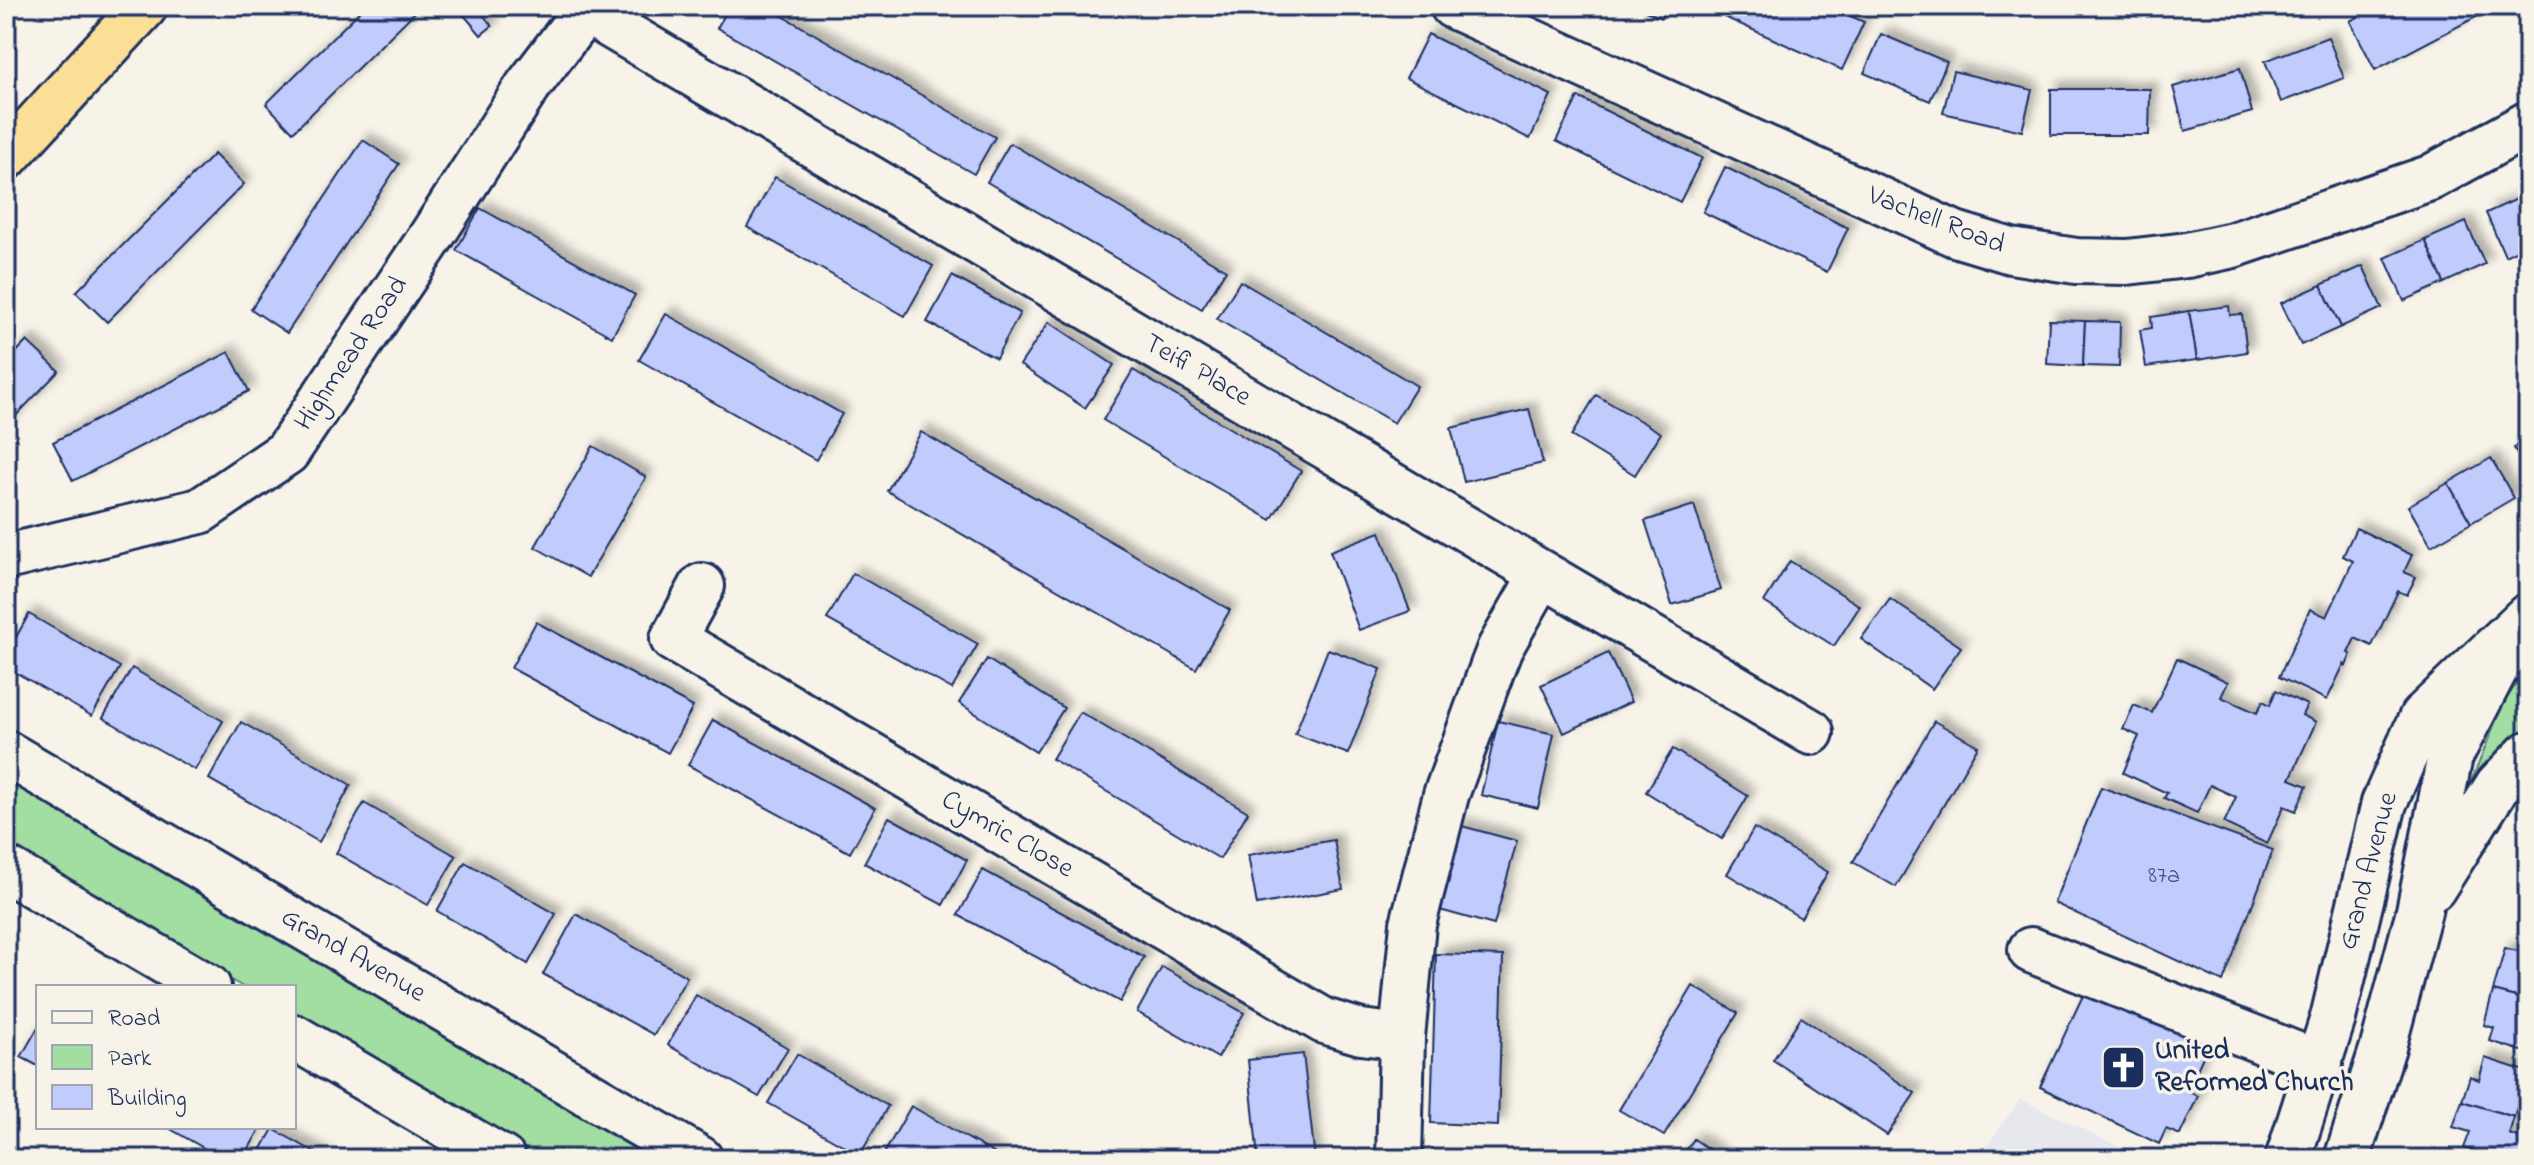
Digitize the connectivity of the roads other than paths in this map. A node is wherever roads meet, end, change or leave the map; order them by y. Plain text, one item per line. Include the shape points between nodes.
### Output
1 (145, 6) edge
2 (1453, 6) edge
3 (586, 8) edge
4 (2528, 124) edge
5 (6, 157) edge
6 (6, 557) edge
7 (1542, 574) junction
8 (702, 586) dead end
9 (2524, 619) edge
10 (1811, 732) dead end
11 (6, 753) edge
12 (2528, 754) edge
13 (6, 869) edge
14 (2419, 911) junction
15 (2031, 950) dead end
16 (205, 985) edge
17 (1402, 1037) junction
18 (296, 1038) edge
19 (2320, 1064) junction
20 (503, 1159) edge
21 (700, 1159) edge
22 (1399, 1159) edge
23 (2288, 1159) edge
24 (2347, 1159) edge

1 - 5 highway
2 - 4 street, Vachell Road via 1955,234 2011,251 2076,261 2127,262 2233,245 2430,178
3 - 6 street, Highmead Road via 528,86 287,452 200,511
3 - 7 street, Teifi Place
7 - 10 street, Teifi Place
7 - 17 street via 1500,648 1446,795 1413,924
8 - 17 street, Cymric Close via 673,639 1324,1021
9 - 14 street, Grand Avenue via 2450,756
9 - 19 street, Grand Avenue via 2422,717 2399,764 2384,803
11 - 21 street, Grand Avenue
12 - 14 street, Grand Avenue via 2498,785
13 - 16 street
14 - 24 street, Grand Avenue
15 - 19 street
17 - 22 street
18 - 20 street
19 - 23 street, Grand Avenue

